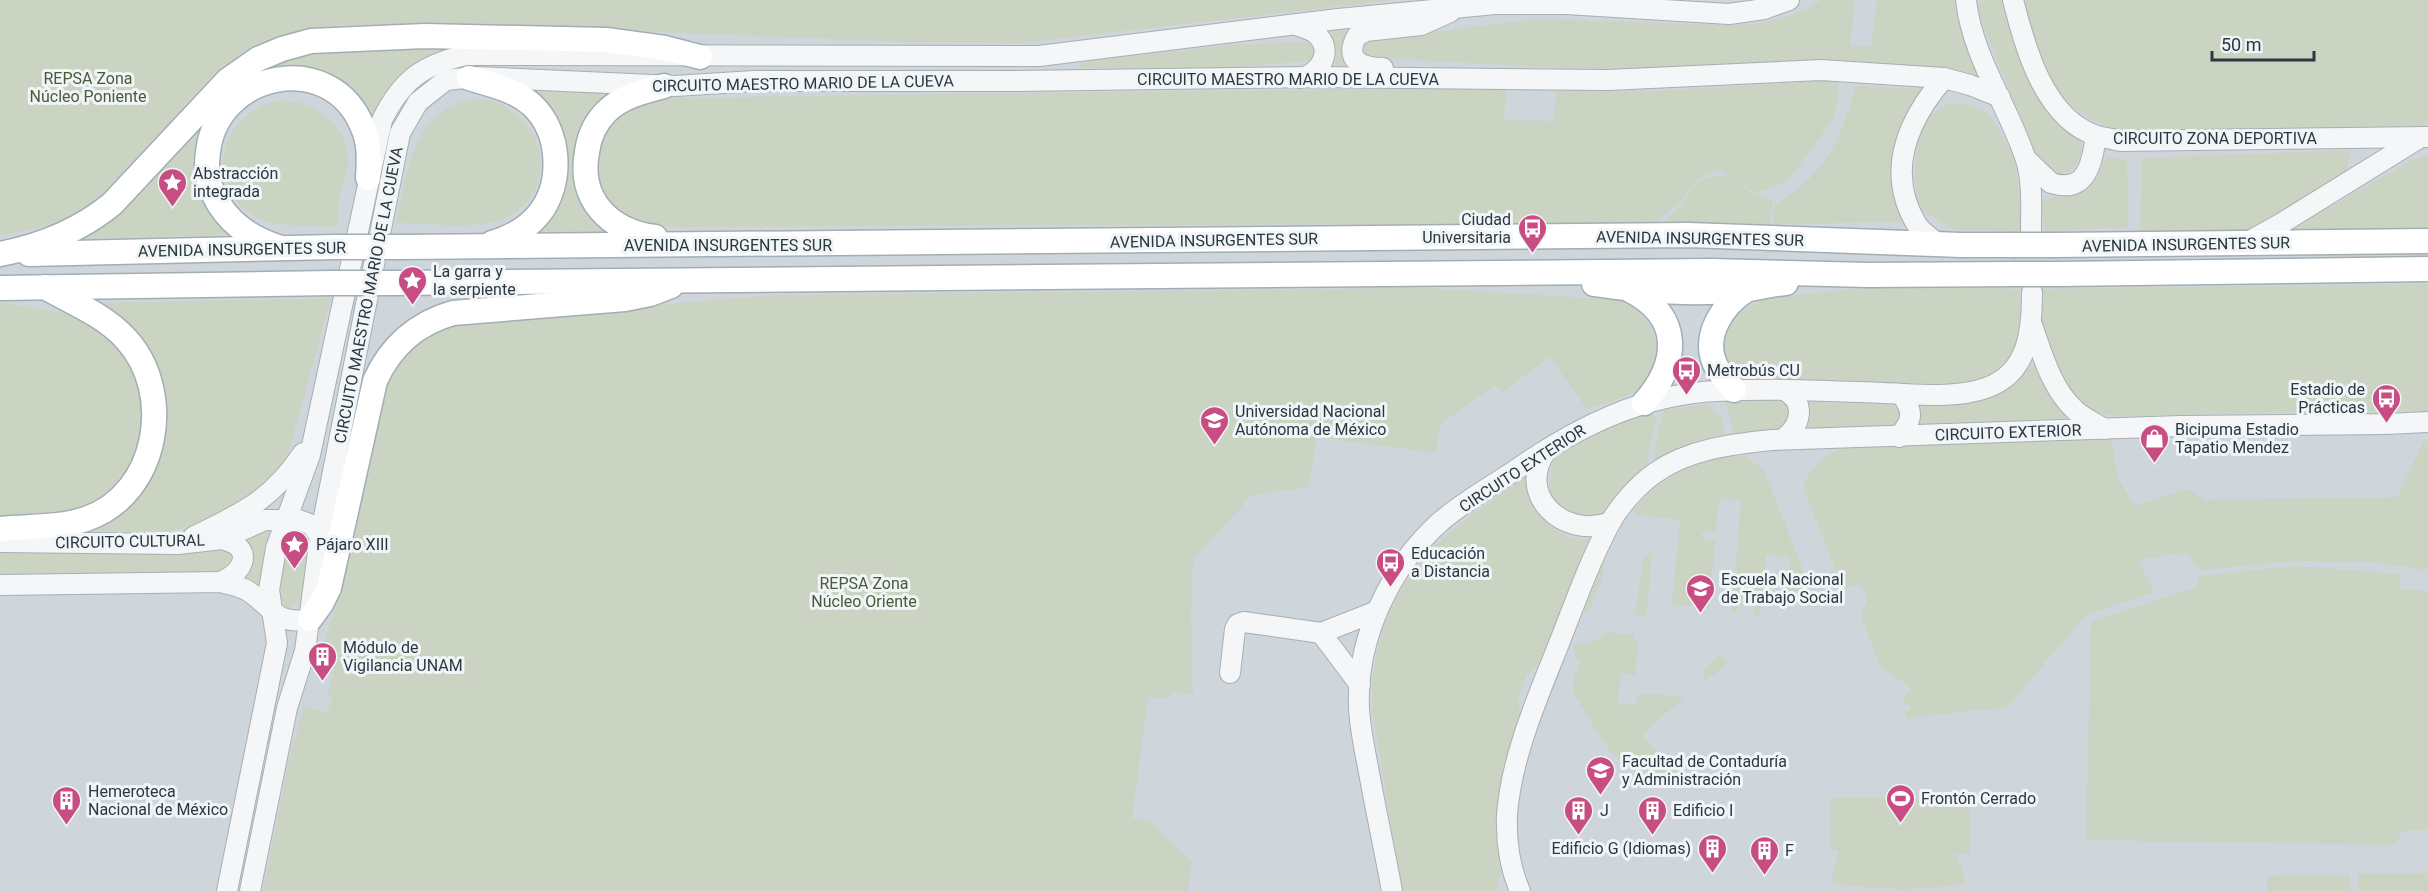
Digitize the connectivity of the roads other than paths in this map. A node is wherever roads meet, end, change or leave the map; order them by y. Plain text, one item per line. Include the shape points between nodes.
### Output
1 (1789, 0) edge
2 (2013, 0) edge
3 (1970, 3) edge
4 (1457, 7) junction
5 (1296, 25) junction
6 (700, 57) junction
7 (469, 78) junction
8 (1298, 78) junction
9 (1465, 78) junction
10 (1944, 78) junction
11 (664, 86) junction
12 (2000, 97) junction
13 (2096, 136) junction
14 (2425, 137) edge
15 (2026, 159) junction
16 (368, 178) junction
17 (2022, 238) junction
18 (2428, 241) edge
19 (1938, 244) junction
20 (2245, 244) junction
21 (720, 245) junction
22 (470, 247) junction
23 (281, 248) junction
24 (0, 254) edge
25 (2428, 269) edge
26 (1530, 274) junction
27 (1868, 275) junction
28 (686, 280) junction
29 (0, 288) edge
30 (45, 288) junction
31 (1748, 289) junction
32 (1630, 290) junction
33 (2032, 292) dead end
34 (2032, 325) junction
35 (1734, 390) junction
36 (1784, 390) junction
37 (1901, 394) junction
38 (1644, 403) junction
39 (318, 420) junction
40 (2428, 422) edge
41 (2104, 429) junction
42 (1899, 437) junction
43 (1783, 440) junction
44 (1549, 447) junction
45 (286, 521) junction
46 (1611, 522) junction
47 (0, 529) edge
48 (320, 537) junction
49 (222, 538) junction
50 (0, 542) edge
51 (178, 544) junction
52 (221, 582) junction
53 (0, 585) edge
54 (1377, 611) junction
55 (274, 615) junction
56 (310, 619) junction
57 (1321, 633) junction
58 (1230, 674) dead end
59 (1360, 685) junction
60 (1514, 887) edge
61 (227, 891) edge
62 (250, 891) edge
63 (1392, 891) edge

1 - 4 street, CIRCUITO MAESTRO MARIO DE LA CUEVA via 1764,9 1729,14 1566,4
2 - 13 street, CIRCUITO ZONA DEPORTIVA via 2020,30 2043,86 2069,118
3 - 12 street via 1980,55
4 - 5 street, CIRCUITO MAESTRO MARIO DE LA CUEVA
4 - 9 street via 1421,26 1363,32 1355,39 1353,51 1364,67 1444,69
5 - 6 street, CIRCUITO MAESTRO MARIO DE LA CUEVA via 1039,56
5 - 8 street via 1316,34 1324,51 1317,70
6 - 16 street, CIRCUITO MAESTRO MARIO DE LA CUEVA via 466,55 445,60 408,80 394,97 382,120
6 - 24 main road via 606,40 425,36 332,38 297,45 258,59 228,80 102,213 51,240
7 - 11 street, CIRCUITO MAESTRO MARIO DE LA CUEVA
7 - 22 main road via 507,89 538,112 552,137 555,166 550,194 534,219 502,240
7 - 48 street, CIRCUITO MAESTRO MARIO DE LA CUEVA via 446,81 418,102 400,133
8 - 9 street, CIRCUITO MAESTRO MARIO DE LA CUEVA
8 - 11 street, CIRCUITO MAESTRO MARIO DE LA CUEVA via 754,81
9 - 10 street, CIRCUITO MAESTRO MARIO DE LA CUEVA via 1608,80 1821,70
10 - 12 street, CIRCUITO MAESTRO MARIO DE LA CUEVA
10 - 19 street via 1918,112 1907,135 1901,173 1918,227
11 - 21 main road via 626,98 599,119 585,160 591,195 608,218 632,232
12 - 15 street
13 - 14 street, CIRCUITO ZONA DEPORTIVA via 2120,141
13 - 15 street via 2091,166 2071,184 2051,183
14 - 20 street
15 - 17 street via 2031,200
16 - 23 main road via 368,145 363,126 345,99 328,87 310,80 282,79 261,84 234,101 221,115 211,136 207,170 211,188 219,206 238,228
16 - 39 street, CIRCUITO MAESTRO MARIO DE LA CUEVA
17 - 19 main road, AVENIDA INSURGENTES SUR
17 - 20 main road, AVENIDA INSURGENTES SUR, bridge via 2056,245
18 - 20 main road, AVENIDA INSURGENTES SUR
19 - 21 main road, AVENIDA INSURGENTES SUR via 1678,235
21 - 22 main road, AVENIDA INSURGENTES SUR
22 - 23 main road, AVENIDA INSURGENTES SUR, bridge
23 - 24 main road, AVENIDA INSURGENTES SUR
25 - 27 main road, AVENIDA INSURGENTES SUR, bridge
26 - 27 main road, AVENIDA INSURGENTES SUR via 1723,271
26 - 28 main road, AVENIDA INSURGENTES SUR
26 - 32 main road
27 - 31 main road
28 - 30 main road, AVENIDA INSURGENTES SUR, bridge
28 - 56 main road via 625,300 453,313 430,320 402,341 387,357 375,381 329,588
29 - 30 main road, AVENIDA INSURGENTES SUR
30 - 47 main road via 106,322 135,351 147,374 154,402 152,439 133,483 103,510 65,524
31 - 32 main road
31 - 35 main road via 1724,309 1712,339 1717,368
32 - 38 main road via 1645,297 1660,314 1669,334 1668,366
33 - 34 street, CIRCUITO EXTERIOR
34 - 37 street, CIRCUITO EXTERIOR via 2024,355 2010,374 1987,388 1948,395
34 - 41 street, CIRCUITO EXTERIOR via 2064,397 2076,411
35 - 36 street, CIRCUITO EXTERIOR
35 - 38 street, CIRCUITO EXTERIOR
36 - 37 street, CIRCUITO EXTERIOR
36 - 43 street via 1794,397 1799,414 1796,426
37 - 42 street via 1910,408 1910,424
38 - 44 street, CIRCUITO EXTERIOR via 1598,420
39 - 45 street, CIRCUITO MAESTRO MARIO DE LA CUEVA
39 - 51 street via 306,449 271,493 248,510
40 - 41 street, CIRCUITO EXTERIOR
41 - 42 street, CIRCUITO EXTERIOR
42 - 43 street, CIRCUITO EXTERIOR
43 - 46 street, CIRCUITO EXTERIOR via 1733,444 1674,461 1638,488
44 - 46 street via 1539,462 1537,480 1546,506 1559,519 1578,526 1596,527
44 - 54 street, CIRCUITO EXTERIOR via 1442,521 1404,564
45 - 48 street, CIRCUITO CULTURAL via 312,525
45 - 49 street, CIRCUITO CULTURAL via 264,520
45 - 55 street, CIRCUITO MAESTRO MARIO DE LA CUEVA via 276,548 269,590
46 - 60 street, CIRCUITO EXTERIOR via 1557,649 1517,763 1507,816
48 - 56 street, CIRCUITO MAESTRO MARIO DE LA CUEVA
49 - 51 street, CIRCUITO CULTURAL
49 - 52 street via 233,541 241,550 243,561 239,572
50 - 51 street, CIRCUITO CULTURAL
52 - 53 street
52 - 55 street via 245,589
54 - 57 street
54 - 59 street, CIRCUITO EXTERIOR via 1365,648
55 - 56 street via 285,620
55 - 61 street, CIRCUITO MAESTRO MARIO DE LA CUEVA via 277,643
56 - 62 street, CIRCUITO MAESTRO MARIO DE LA CUEVA
57 - 58 street via 1238,624
57 - 59 street
59 - 63 street, CIRCUITO EXTERIOR via 1363,741

